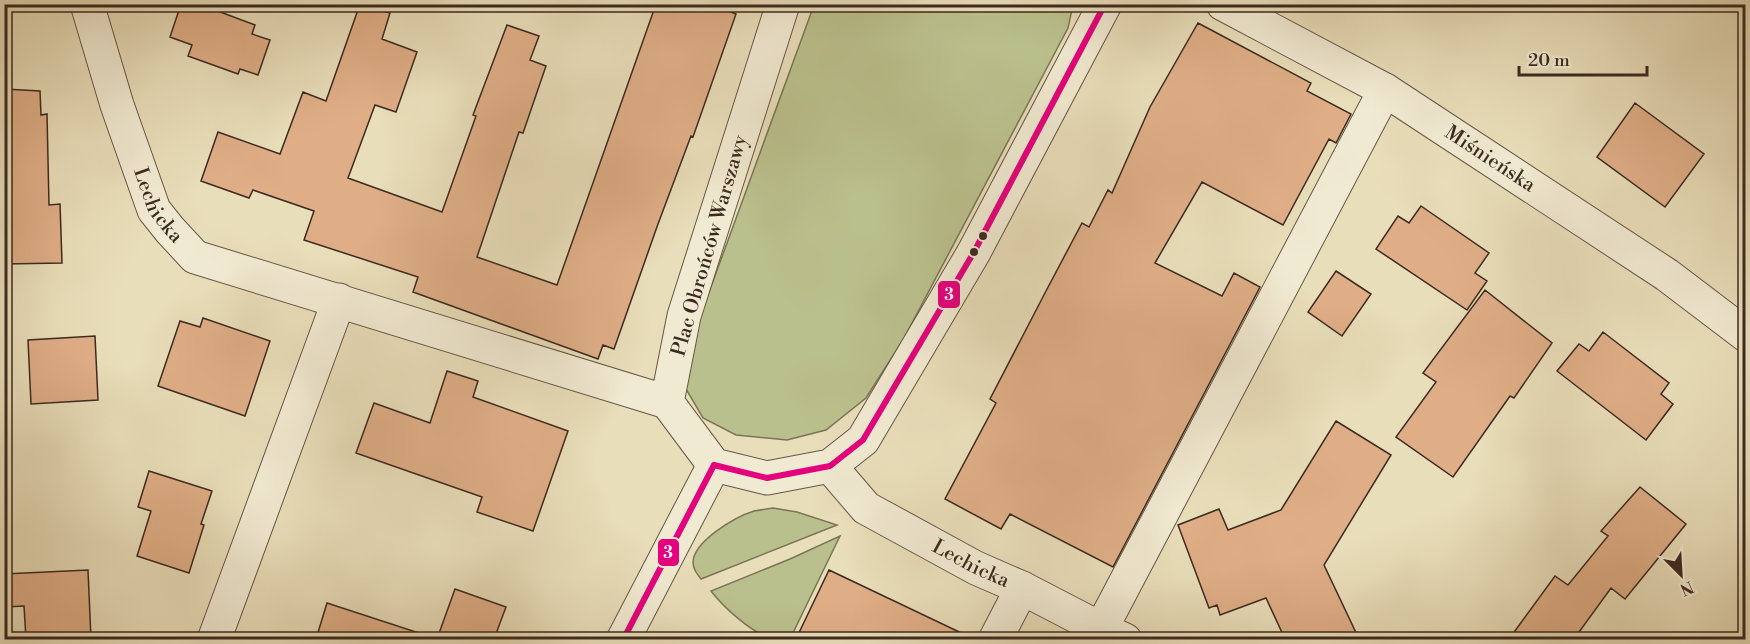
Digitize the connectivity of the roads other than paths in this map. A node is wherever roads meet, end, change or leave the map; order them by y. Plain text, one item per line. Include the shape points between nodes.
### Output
1 (87, 4) edge
2 (783, 4) edge
3 (1106, 4) edge
4 (1222, 4) edge
5 (1385, 90) junction
6 (339, 300) junction
7 (1746, 335) edge
8 (667, 402) junction
9 (714, 465) junction
10 (830, 466) junction
11 (1022, 588) junction
12 (1113, 634) edge
13 (214, 639) edge
14 (623, 639) edge
15 (995, 639) edge

1 - 6 street, Lechicka via 154,210 170,230 195,257
2 - 8 street, Plac Obrońców Warszawy via 684,316
3 - 10 street via 974,252 863,440
4 - 5 street, Miśnieńska
5 - 7 street, Miśnieńska via 1667,275
5 - 12 street
6 - 8 street, Lechicka
6 - 13 street
8 - 9 street
9 - 10 street via 767,478
9 - 14 street
10 - 11 street, Lechicka via 866,508 976,568
11 - 12 street, Lechicka
11 - 15 street

